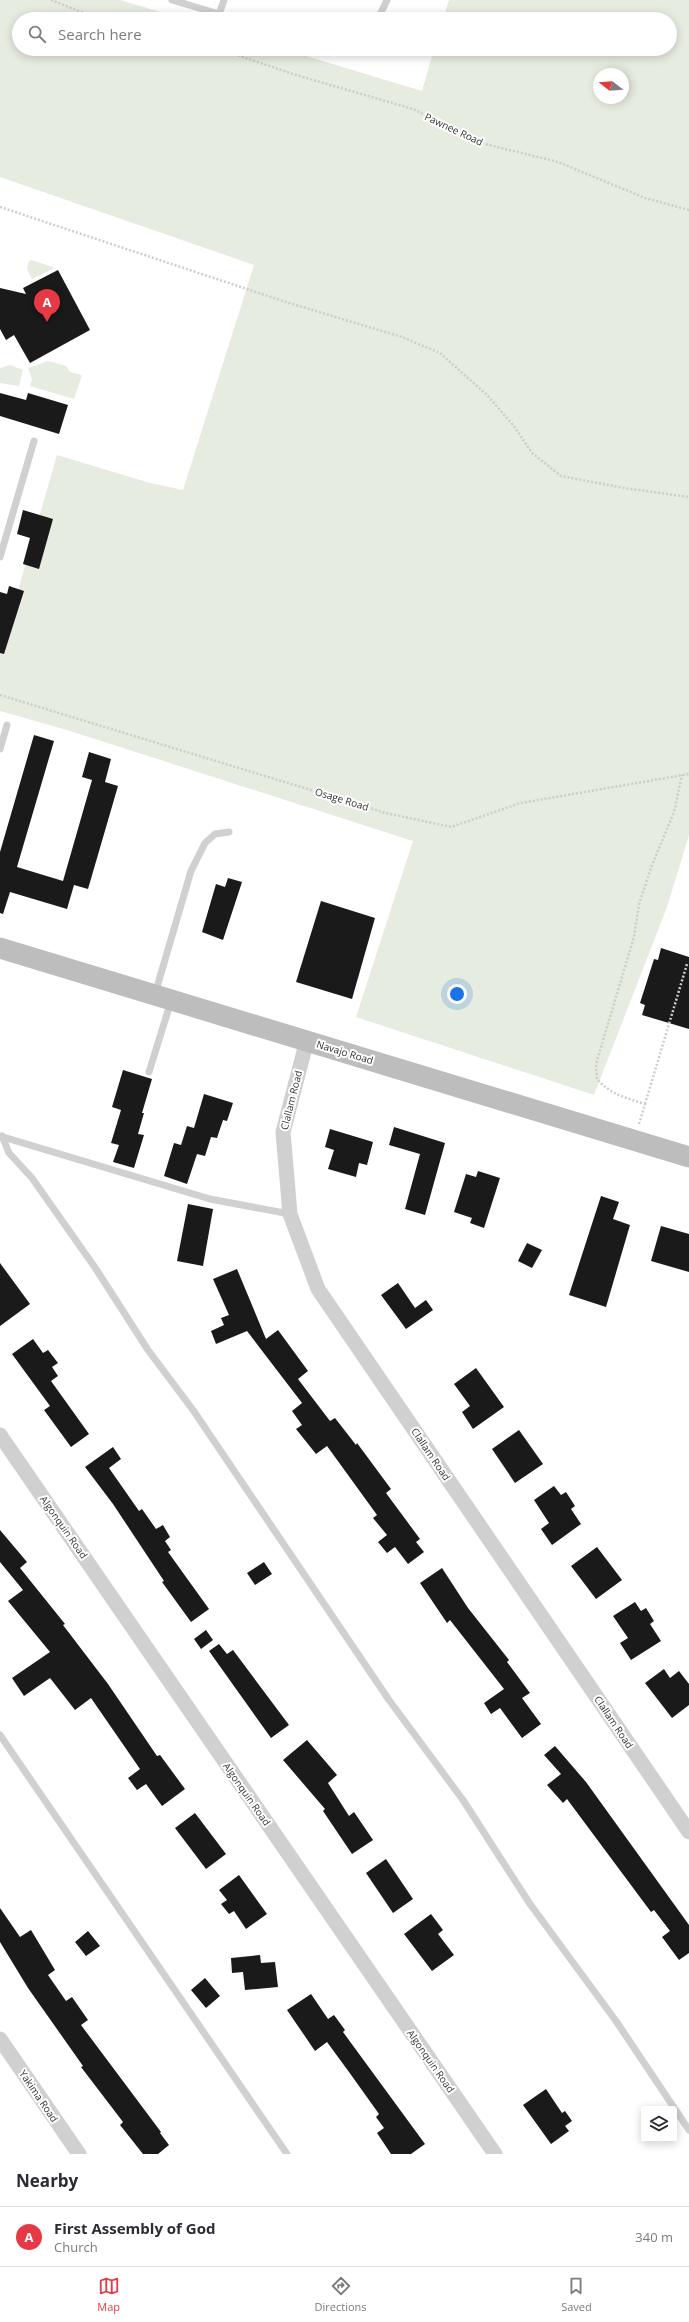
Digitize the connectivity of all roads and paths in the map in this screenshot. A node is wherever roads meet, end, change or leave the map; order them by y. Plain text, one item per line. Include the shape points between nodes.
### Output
1 (51, 0) edge
2 (172, 0) edge
3 (224, 0) edge
4 (387, 0) edge
5 (81, 12) edge
6 (212, 12) edge
7 (220, 12) edge
8 (381, 12) edge
9 (240, 56) edge
10 (0, 208) edge
11 (689, 210) edge
12 (34, 441) dead end
13 (689, 497) edge
14 (0, 557) edge
15 (0, 695) edge
16 (7, 724) dead end
17 (0, 749) edge
18 (689, 774) edge
19 (682, 775) junction
20 (229, 832) dead end
21 (0, 948) edge
22 (687, 964) dead end
23 (164, 997) junction
24 (307, 1040) junction
25 (149, 1072) dead end
26 (645, 1104) junction
27 (1, 1136) edge
28 (634, 1140) junction
29 (689, 1157) edge
30 (290, 1214) junction
31 (0, 1435) edge
32 (0, 1735) edge
33 (689, 1832) edge
34 (0, 2039) edge
35 (689, 2130) edge
36 (78, 2154) edge
37 (287, 2154) edge
38 (494, 2154) edge

1 - 5 path
2 - 6 lane
3 - 7 lane
4 - 8 lane
9 - 11 path, Pawnee Road via 413,109 485,144 558,162 645,198
10 - 13 path via 289,303 402,337 440,353 487,395 514,426 532,453 561,476
12 - 14 lane
15 - 19 path, Osage Road via 386,813 451,827 521,804
16 - 17 lane
18 - 19 path, Osage Road
19 - 26 path via 674,812 639,904 634,937 596,1064 597,1079 606,1088
20 - 23 lane via 215,834 205,843 191,871
21 - 23 main road, Navajo Road
22 - 26 path
23 - 24 main road, Navajo Road
23 - 25 lane
24 - 28 main road, Navajo Road
24 - 30 street, Clallam Road via 283,1132
26 - 28 path
27 - 30 lane via 210,1199
27 - 35 lane via 9,1153 32,1178 96,1269 148,1350 193,1410 389,1700 462,1800 530,1904 616,2021
28 - 29 main road, Navajo Road
30 - 33 street, Clallam Road via 318,1289
31 - 38 street, Algonquin Road
32 - 37 lane
34 - 36 street, Yakima Road

